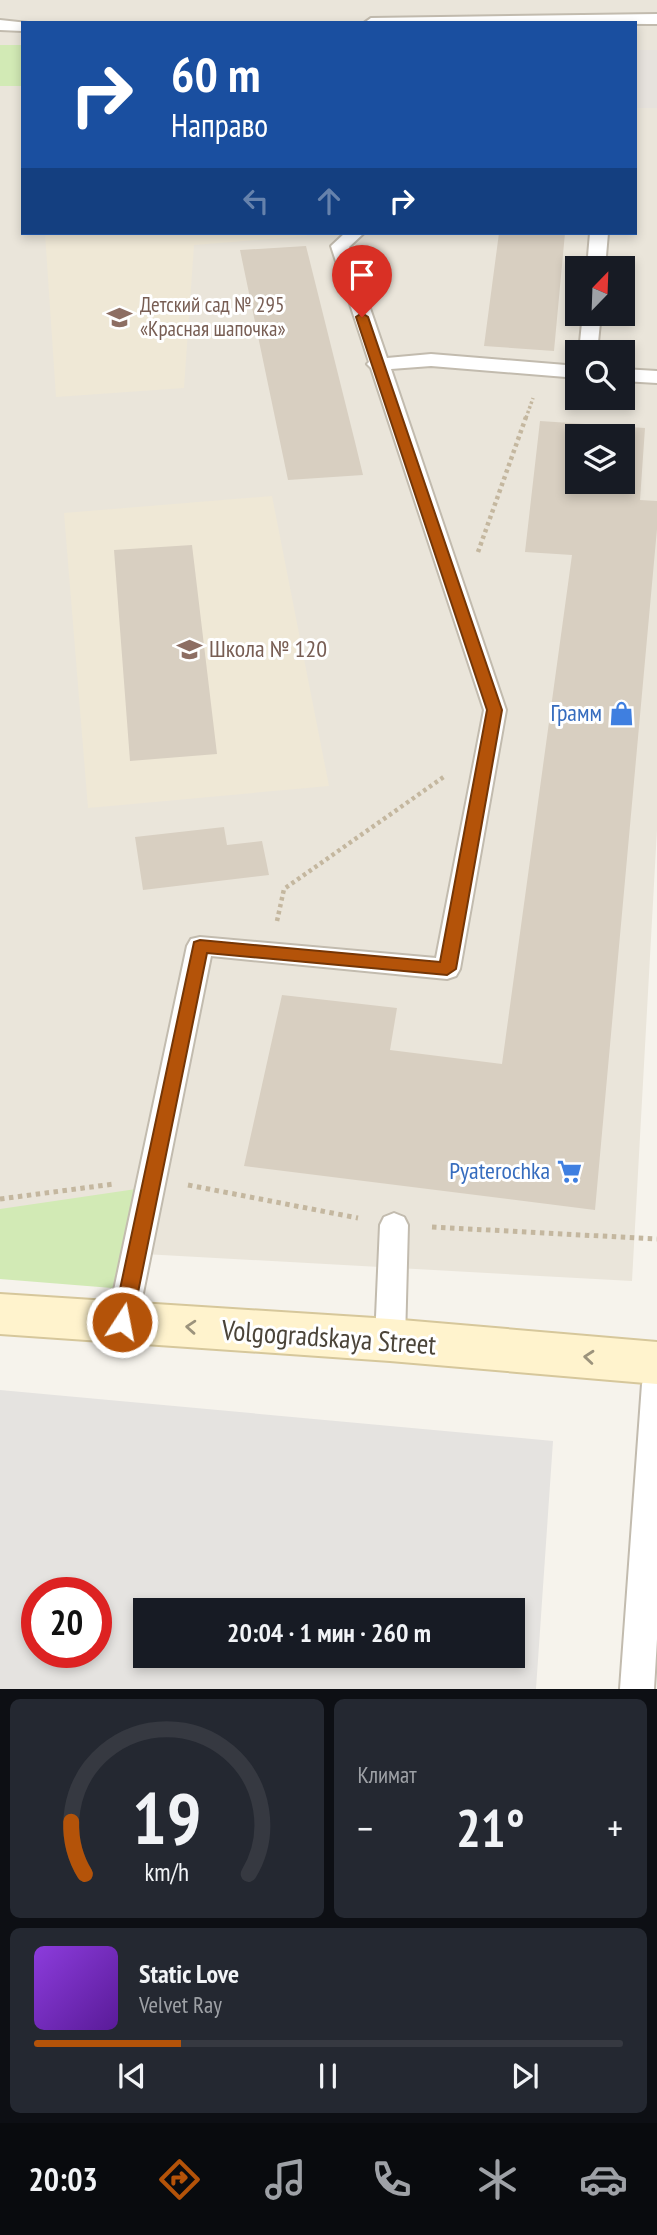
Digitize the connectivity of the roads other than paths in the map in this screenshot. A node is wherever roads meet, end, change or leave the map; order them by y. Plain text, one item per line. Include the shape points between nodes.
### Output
1 (657, 19) edge
2 (378, 21) edge
3 (0, 25) edge
4 (21, 26) edge
5 (353, 235) edge
6 (599, 235) edge
7 (597, 256) edge
8 (377, 364) junction
9 (565, 371) edge
10 (635, 376) edge
11 (657, 377) edge
12 (394, 1225) road end
13 (0, 1314) edge
14 (122, 1322) junction
15 (390, 1340) junction
16 (657, 1363) edge
17 (657, 1384) edge
18 (638, 1689) edge

1 - 2 lane via 396,15
3 - 4 lane
5 - 8 lane via 340,246
6 - 7 lane
8 - 9 lane via 431,360
8 - 14 lane via 495,710 447,969 200,946
10 - 11 lane
12 - 15 lane
13 - 14 main road, Volgogradskaya Street
15 -> 14 main road, Volgogradskaya Street
16 -> 15 main road, Volgogradskaya Street
17 - 18 lane

